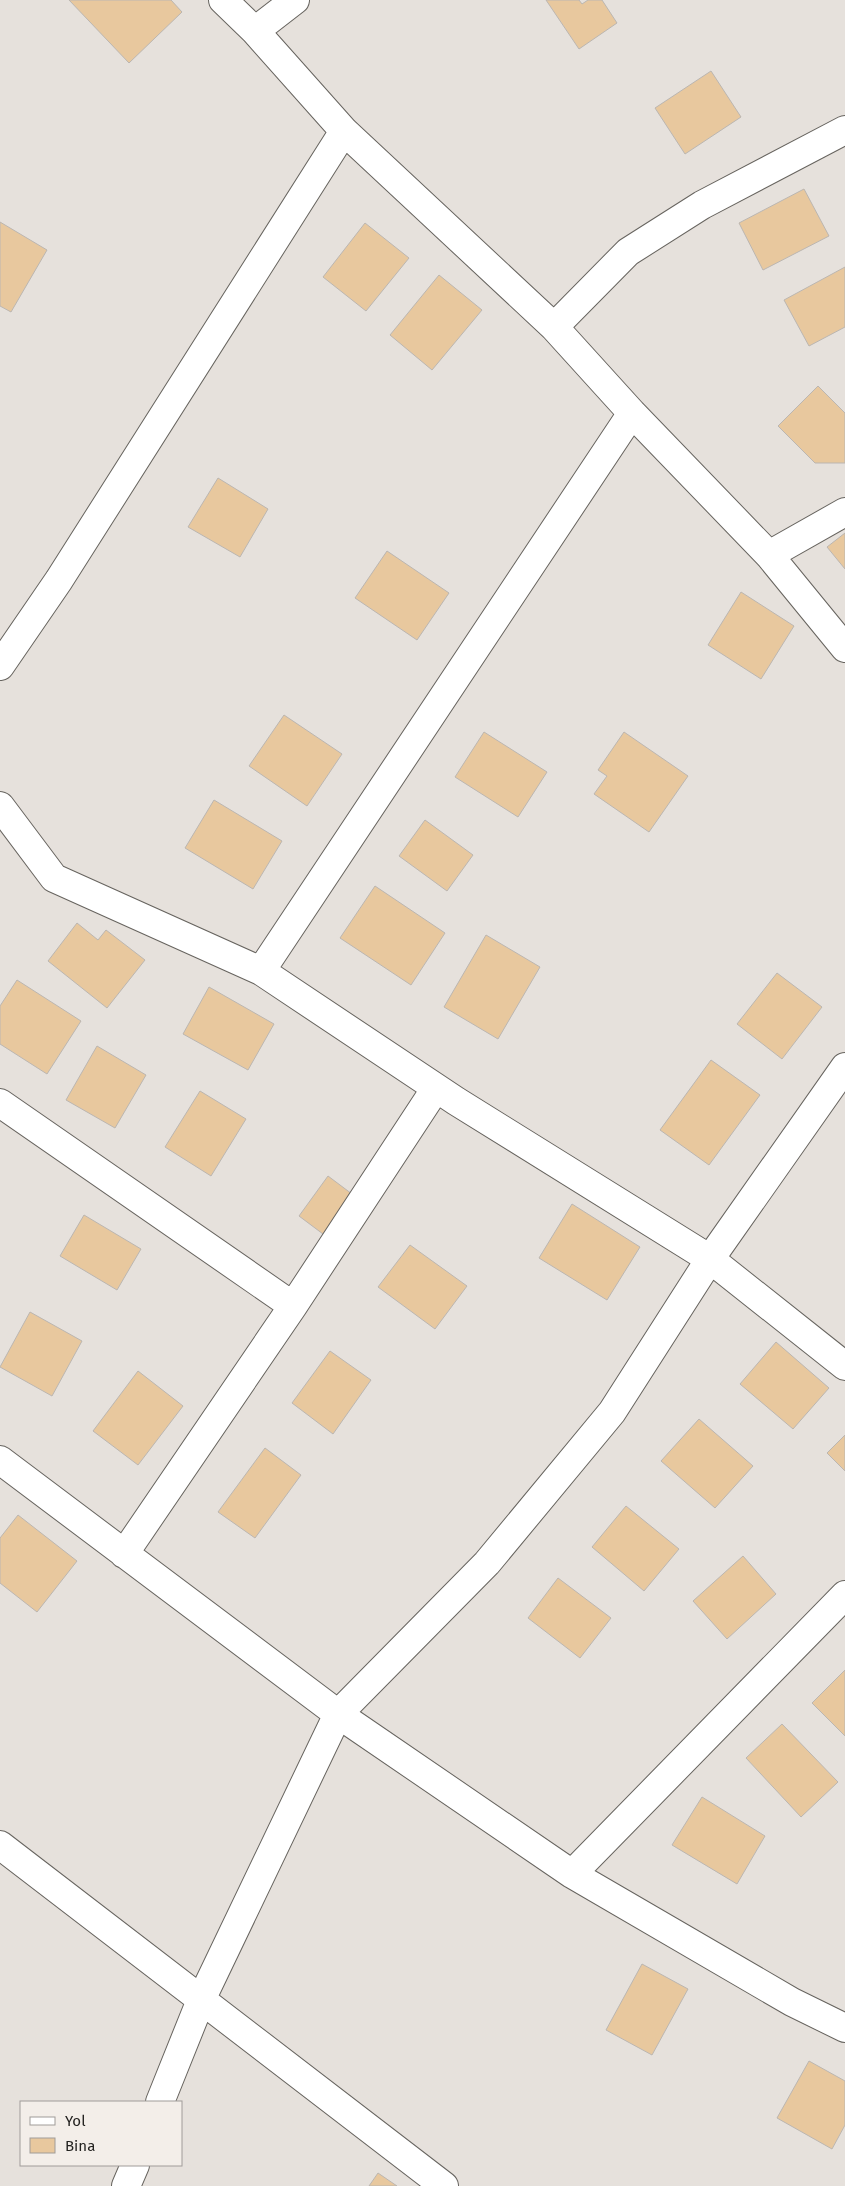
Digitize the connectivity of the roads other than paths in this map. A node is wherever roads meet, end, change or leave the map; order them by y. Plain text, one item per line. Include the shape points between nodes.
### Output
1 (223, 0) edge
2 (296, 0) edge
3 (255, 31) junction
4 (845, 130) edge
5 (344, 131) junction
6 (554, 327) junction
7 (632, 414) junction
8 (845, 512) edge
9 (769, 555) junction
10 (845, 648) edge
11 (0, 666) edge
12 (0, 806) edge
13 (261, 971) junction
14 (845, 1068) edge
15 (436, 1088) junction
16 (0, 1103) edge
17 (710, 1259) junction
18 (293, 1306) junction
19 (845, 1366) edge
20 (0, 1460) edge
21 (124, 1554) junction
22 (845, 1595) edge
23 (338, 1714) junction
24 (0, 1845) edge
25 (572, 1874) junction
26 (201, 2000) junction
27 (845, 2028) edge
28 (160, 2101) edge
29 (135, 2166) edge
30 (126, 2186) edge
31 (444, 2186) edge

1 - 3 street
2 - 3 street
3 - 5 street
4 - 6 street via 702,205 628,252
5 - 6 street
5 - 11 street via 59,580
6 - 7 street
7 - 9 street
7 - 13 street
8 - 9 street
9 - 10 street
12 - 13 street via 54,878
13 - 15 street
14 - 17 street
15 - 17 street
15 - 18 street
16 - 18 street
17 - 19 street
17 - 23 street via 612,1412 487,1563
18 - 21 street
20 - 21 street
21 - 23 street
22 - 25 street
23 - 25 street
23 - 26 street
24 - 26 street
25 - 27 street via 792,2002
26 - 28 street
26 - 31 street
29 - 30 street

